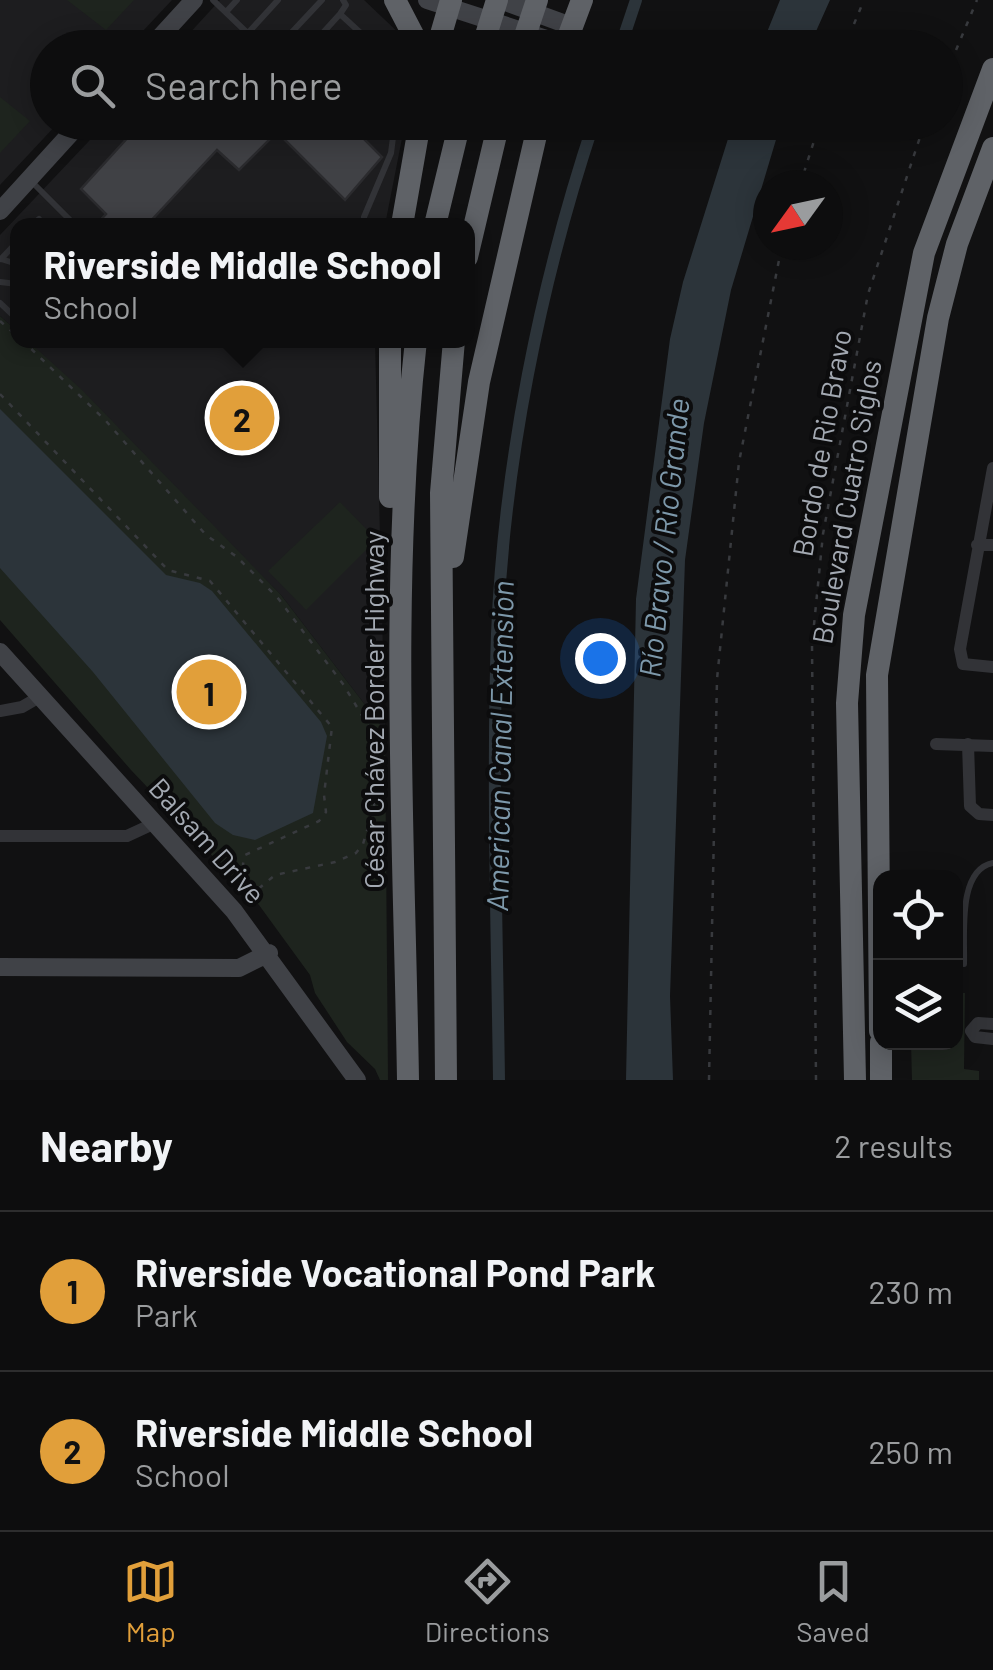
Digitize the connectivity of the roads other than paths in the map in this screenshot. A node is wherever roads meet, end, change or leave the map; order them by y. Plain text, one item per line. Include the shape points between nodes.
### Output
1 (194, 0) edge
2 (213, 0) edge
3 (237, 0) edge
4 (278, 0) edge
5 (322, 0) edge
6 (343, 0) edge
7 (395, 0) edge
8 (499, 0) edge
9 (537, 0) edge
10 (582, 0) edge
11 (442, 2) edge
12 (226, 12) junction
13 (340, 14) junction
14 (166, 30) edge
15 (245, 30) edge
16 (251, 30) edge
17 (294, 30) edge
18 (325, 30) edge
19 (357, 30) edge
20 (411, 30) edge
21 (439, 30) edge
22 (488, 30) edge
23 (527, 30) edge
24 (534, 30) edge
25 (550, 30) edge
26 (571, 30) edge
27 (993, 70) edge
28 (64, 140) edge
29 (393, 140) edge
30 (417, 140) edge
31 (456, 140) edge
32 (495, 140) edge
33 (535, 140) edge
34 (993, 148) edge
35 (28, 179) junction
36 (0, 210) edge
37 (364, 217) dead end
38 (66, 218) edge
39 (403, 218) edge
40 (437, 218) edge
41 (475, 223) edge
42 (390, 348) edge
43 (415, 348) edge
44 (453, 348) edge
45 (993, 468) edge
46 (977, 545) junction
47 (993, 545) edge
48 (400, 644) junction
49 (0, 652) edge
50 (442, 665) junction
51 (993, 667) edge
52 (40, 696) junction
53 (0, 710) edge
54 (936, 744) dead end
55 (968, 744) junction
56 (993, 746) edge
57 (993, 814) edge
58 (155, 823) junction
59 (0, 836) edge
60 (993, 863) edge
61 (269, 953) junction
62 (879, 960) edge
63 (964, 964) dead end
64 (0, 967) edge
65 (993, 1024) edge
66 (993, 1039) edge
67 (880, 1050) edge
68 (357, 1080) edge
69 (408, 1080) edge
70 (446, 1080) edge
71 (855, 1080) edge
72 (881, 1080) edge

1 - 14 street
2 - 12 lane
3 - 12 lane
4 - 16 lane
5 - 17 lane
6 - 13 lane
7 - 20 highway
8 - 22 highway, bridge
8 - 25 street
9 - 23 highway, bridge
10 - 26 highway
11 - 21 highway
11 - 24 street
12 - 15 lane
13 - 18 lane
13 - 19 lane
27 - 71 highway, Boulevard Cuatro Siglos via 924,252 854,616 847,703
28 - 35 street
29 - 37 lane
30 - 39 highway
31 - 40 highway
32 - 41 highway
33 - 50 highway via 478,382
34 - 62 highway, Boulevard Cuatro Siglos via 938,318 877,675
35 - 36 street
35 - 38 lane
42 - 48 highway via 392,574
43 - 48 highway, César Chávez Border Highway via 404,456
44 - 50 highway via 441,494
45 - 46 street
46 - 47 street
46 - 51 street via 961,662
48 - 69 highway, César Chávez Border Highway
49 - 52 street, Balsam Drive
50 - 70 highway
52 - 53 street
52 - 58 street, Balsam Drive
54 - 55 street
55 - 56 street
55 - 57 street via 970,806
58 - 59 street via 127,836
58 - 61 street, Balsam Drive
60 - 63 lane via 972,876
61 - 64 street via 240,968
61 - 68 street, Balsam Drive
65 - 66 street via 978,1023 971,1031
67 - 72 highway

